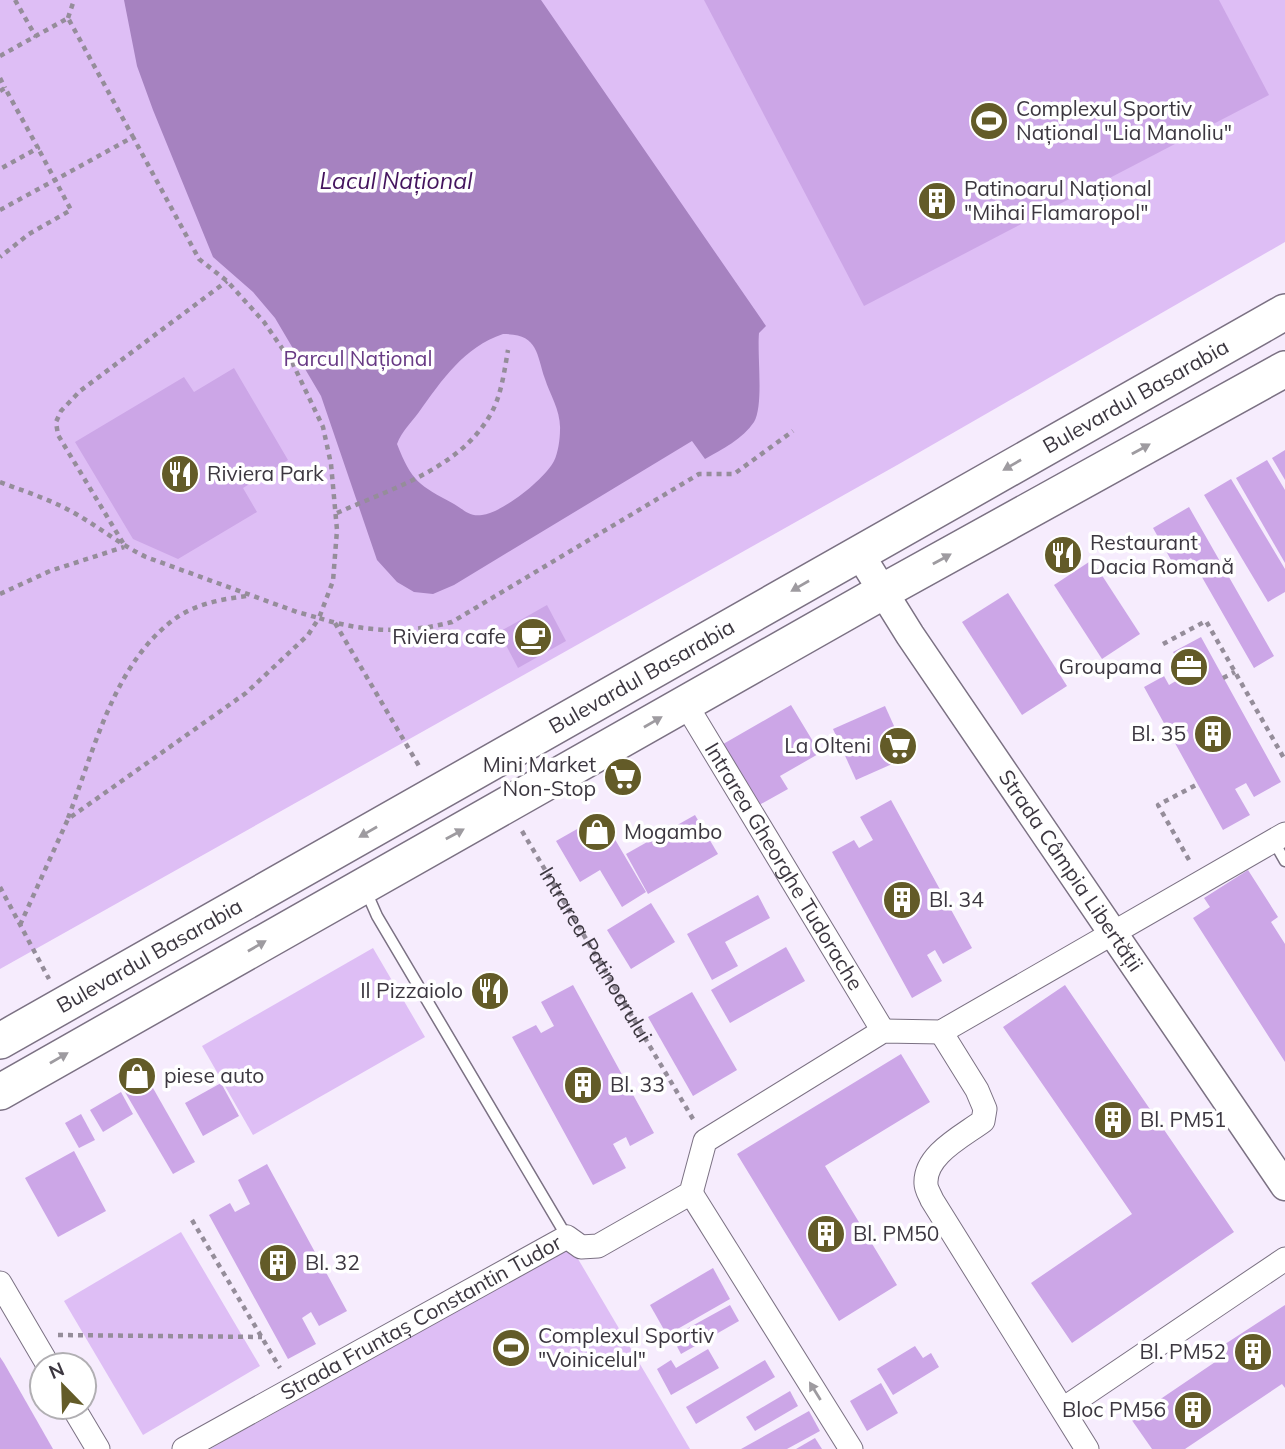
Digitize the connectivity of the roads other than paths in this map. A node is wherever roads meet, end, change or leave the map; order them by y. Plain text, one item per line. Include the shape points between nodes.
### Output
1 (1285, 312) edge
2 (1281, 375) edge
3 (859, 552) junction
4 (882, 592) junction
5 (685, 703) junction
6 (1279, 837) edge
7 (1285, 861) edge
8 (363, 886) junction
9 (1115, 933) junction
10 (883, 1031) junction
11 (942, 1032) junction
12 (0, 1041) edge
13 (0, 1092) edge
14 (1285, 1186) edge
15 (691, 1193) junction
16 (567, 1237) junction
17 (1285, 1259) edge
18 (0, 1283) edge
19 (40, 1351) edge
20 (1063, 1409) junction
21 (81, 1421) edge
22 (98, 1449) edge
23 (184, 1449) edge
24 (851, 1449) edge
25 (1087, 1449) edge

1 -> 3 main road, Bulevardul Basarabia
4 -> 2 main road, Bulevardul Basarabia
3 - 4 street, Strada Câmpia Libertății
3 -> 12 main road, Bulevardul Basarabia
4 - 5 main road, Bulevardul Basarabia
4 - 9 street, Strada Câmpia Libertății
8 -> 5 main road, Bulevardul Basarabia
5 - 10 street, Intrarea Gheorghe Tudorache
6 - 7 lane
6 - 9 street
13 -> 8 main road, Bulevardul Basarabia
8 - 16 lane
9 - 11 street
9 - 14 street, Strada Câmpia Libertății
10 - 11 street
10 - 15 street via 705,1141
11 - 20 street via 985,1109 983,1121 942,1152 929,1168 926,1186
15 - 16 street, Strada Fruntaș Constantin Tudor via 598,1246 581,1247
24 -> 15 street
16 - 23 street, Strada Fruntaș Constantin Tudor
17 - 20 street
18 - 19 street
20 - 25 street
21 - 22 street

